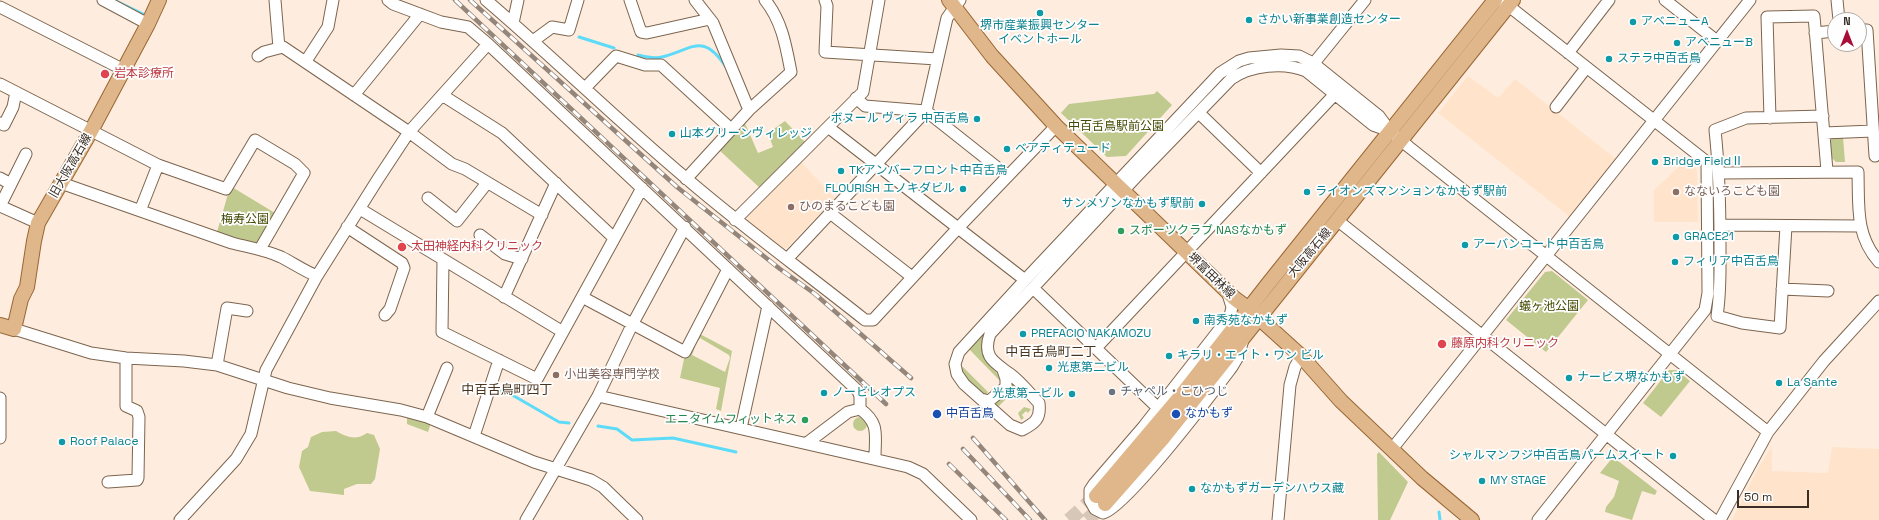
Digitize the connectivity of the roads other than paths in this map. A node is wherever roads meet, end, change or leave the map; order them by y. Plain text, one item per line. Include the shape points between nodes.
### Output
1 (103, 0) edge
2 (159, 0) edge
3 (275, 0) edge
4 (333, 0) edge
5 (388, 0) edge
6 (486, 0) edge
7 (518, 0) edge
8 (578, 0) edge
9 (630, 0) edge
10 (695, 0) edge
11 (765, 0) edge
12 (825, 0) edge
13 (879, 0) edge
14 (1365, 0) edge
15 (1495, 0) edge
16 (1610, 0) edge
17 (1665, 0) edge
18 (1750, 0) edge
19 (1837, 0) edge
20 (1508, 2) edge
21 (954, 3) edge
22 (0, 7) edge
23 (1838, 12) edge
24 (420, 14) junction
25 (710, 19) junction
26 (513, 23) junction
27 (148, 24) junction
28 (1867, 30) edge
29 (1827, 32) edge
30 (1815, 33) junction
31 (533, 41) junction
32 (1717, 41) junction
33 (488, 44) junction
34 (279, 48) junction
35 (1568, 53) junction
36 (869, 55) junction
37 (258, 56) dead end
38 (937, 60) junction
39 (306, 61) junction
40 (1310, 67) junction
41 (1586, 68) junction
42 (124, 70) junction
43 (0, 84) edge
44 (585, 88) junction
45 (16, 92) junction
46 (1335, 94) junction
47 (354, 95) junction
48 (442, 95) junction
49 (856, 98) junction
50 (1556, 107) dead end
51 (749, 110) junction
52 (926, 111) junction
53 (1199, 113) junction
54 (1823, 116) junction
55 (1770, 118) junction
56 (1655, 121) junction
57 (0, 123) edge
58 (1056, 126) junction
59 (828, 127) junction
60 (731, 129) junction
61 (1873, 130) junction
62 (91, 131) junction
63 (1390, 131) junction
64 (409, 132) junction
65 (1824, 133) junction
66 (1401, 140) junction
67 (26, 154) dead end
68 (1875, 156) dead end
69 (158, 165) junction
70 (876, 165) junction
71 (1827, 171) junction
72 (1261, 173) junction
73 (1719, 173) junction
74 (1008, 176) junction
75 (0, 178) edge
76 (686, 179) junction
77 (61, 183) junction
78 (487, 183) junction
79 (556, 183) junction
80 (10, 184) junction
81 (1121, 186) junction
82 (642, 188) junction
83 (428, 198) dead end
84 (0, 206) edge
85 (360, 209) junction
86 (140, 211) junction
87 (830, 213) junction
88 (542, 215) junction
89 (735, 220) junction
90 (1337, 220) junction
91 (38, 223) junction
92 (1720, 225) junction
93 (1786, 226) junction
94 (1860, 226) junction
95 (347, 227) junction
96 (684, 227) junction
97 (958, 228) junction
98 (480, 235) dead end
99 (614, 238) junction
100 (260, 249) junction
101 (1187, 252) junction
102 (1547, 256) junction
103 (788, 258) junction
104 (522, 259) junction
105 (443, 260) junction
106 (1879, 262) edge
107 (728, 269) junction
108 (317, 276) junction
109 (912, 277) junction
110 (1029, 284) junction
111 (1782, 289) junction
112 (1227, 291) junction
113 (1828, 291) dead end
114 (504, 297) junction
115 (582, 297) junction
116 (1879, 301) edge
117 (768, 306) junction
118 (246, 312) dead end
119 (1254, 314) junction
120 (385, 315) dead end
121 (632, 325) junction
122 (4, 328) edge
123 (563, 332) junction
124 (1482, 336) junction
125 (1243, 339) junction
126 (1096, 348) junction
127 (1670, 354) junction
128 (1301, 356) junction
129 (126, 358) junction
130 (499, 360) junction
131 (217, 365) junction
132 (446, 368) dead end
133 (1003, 370) junction
134 (263, 380) junction
135 (598, 396) junction
136 (0, 398) edge
137 (980, 399) junction
138 (1158, 408) junction
139 (860, 409) junction
140 (427, 417) junction
141 (741, 428) junction
142 (1768, 432) junction
143 (1606, 434) junction
144 (474, 436) junction
145 (0, 438) edge
146 (807, 443) junction
147 (1392, 449) junction
148 (875, 458) junction
149 (557, 468) junction
150 (108, 482) dead end
151 (180, 520) edge
152 (526, 520) edge
153 (637, 520) edge
154 (971, 520) edge
155 (1278, 520) edge
156 (1472, 520) edge
157 (1538, 520) edge
158 (1714, 520) edge
159 (1720, 520) edge

1 - 27 street
2 - 27 main road, 旧大阪高石線
3 - 34 street
4 - 39 street via 328,27
5 - 24 street
6 - 26 street
7 - 26 street
8 - 31 street via 569,30 552,27
9 - 25 street via 641,32 647,33
10 - 25 street
11 - 51 street via 772,8 785,39 791,72
12 - 36 street via 825,52
13 - 36 street
14 - 40 street
15 - 63 main road, 大阪高石線
16 - 35 street
17 - 32 street
18 - 32 street
19 - 23 street
20 - 35 street
20 - 66 main road, 大阪高石線
21 - 38 street via 947,18
21 - 58 main road, 堺富田林線 via 992,56
22 - 42 street
24 - 33 street via 441,22 468,27
24 - 47 street
25 - 51 street
26 - 31 street
27 - 42 main road, 旧大阪高石線
28 - 61 street
29 - 30 street
30 - 54 street
30 - 55 street via 1814,16 1766,17
31 - 44 street
32 - 56 street
33 - 48 street
33 - 82 street
34 - 37 street
34 - 39 street via 284,47
35 - 41 street
36 - 38 street
36 - 49 street via 863,92
38 - 52 street
39 - 47 street
40 - 46 street
40 - 53 street via 1289,66 1240,72
40 - 63 street via 1379,116
40 - 81 street via 1299,56 1281,55 1249,58 1229,66
41 - 50 street
41 - 56 street
42 - 62 main road, 旧大阪高石線
43 - 45 street
44 - 60 street via 616,56 645,65 661,65
44 - 76 street
45 - 57 street via 4,125
45 - 62 street
46 - 63 street via 1373,125
46 - 72 street
47 - 64 street
48 - 64 street
48 - 79 street via 502,133
49 - 52 street via 865,106
49 - 59 street
51 - 60 street
52 - 70 street
52 - 74 street
53 - 72 street
53 - 81 street
54 - 55 street
54 - 65 street
55 - 73 street via 1746,118 1715,130
56 - 102 street
56 - 127 street via 1707,162 1708,293 1705,310
58 - 74 street
58 - 81 main road, 堺富田林線
59 - 70 street
59 - 89 street
60 - 76 street
61 - 65 street
61 - 68 street
62 - 69 street
62 - 77 main road, 旧大阪高石線
63 - 66 street
63 - 119 main road, 大阪高石線
64 - 78 street via 452,164
64 - 85 street
65 - 71 street
66 - 90 main road, 大阪高石線
66 - 102 street
67 - 80 street
69 - 86 street
69 - 100 street via 226,188 255,140 294,164 304,173
70 - 87 street
70 - 97 street
71 - 73 street
71 - 94 street via 1858,172
72 - 101 street
73 - 92 street
74 - 97 street
75 - 80 street
76 - 89 street
77 - 86 street
77 - 91 main road, 旧大阪高石線
78 - 83 street via 457,221
78 - 88 street
79 - 88 street
79 - 99 street
80 - 84 street
81 - 101 main road, 堺富田林線
81 - 110 street
82 - 96 street
82 - 99 street
84 - 91 street
85 - 95 street
85 - 105 street
86 - 100 street via 232,243
87 - 103 street
87 - 109 street
88 - 104 street
89 - 103 street
90 - 119 main road, 大阪高石線
90 - 124 street
91 - 122 main road, 旧大阪高石線 via 27,287
92 - 93 street
92 - 111 street via 1720,296 1717,316 1742,323 1780,328
93 - 94 street
93 - 111 street
94 - 106 street via 1870,251
95 - 108 street
95 - 120 street via 402,263 404,268 390,311
96 - 107 street
96 - 121 street
97 - 109 street
97 - 110 street
98 - 104 street via 505,254
99 - 115 street
100 - 108 street
101 - 112 main road, 堺富田林線
101 - 126 street
102 - 124 street
102 - 127 street
103 - 109 street via 869,321 873,320
104 - 114 street
105 - 114 street
105 - 130 street via 442,332
107 - 117 street
107 - 121 street via 685,352
108 - 134 street
110 - 126 street
110 - 133 street via 990,334 987,343 987,352 991,360
110 - 137 street via 959,352 955,364 957,374
111 - 113 street
112 - 119 main road, 堺富田林線
112 - 138 street via 1232,307 1230,316
114 - 123 street
115 - 121 street
115 - 123 street
116 - 142 street via 1824,361
117 - 139 street via 858,391
117 - 141 street
118 - 131 street via 227,308
119 - 125 main road, 大阪高石線
119 - 125 main road, 大阪高石線 via 1154,430 1101,500 1164,437
119 - 128 main road, 堺富田林線
121 - 135 street
122 - 129 street via 77,349
123 - 130 street via 537,379
124 - 143 street
124 - 147 street
125 - 138 street via 1236,361 1165,451 1113,508 1099,512 1090,502 1091,488
126 - 138 street
127 - 142 street
127 - 143 street
128 - 147 main road, 堺富田林線 via 1341,400
128 - 155 street via 1290,385
129 - 131 street
129 - 150 street via 126,406 137,412 139,417 138,478
130 - 144 street
131 - 134 street
132 - 140 street
133 - 137 street via 1006,386 989,400
133 - 137 street via 1011,374 1039,403 1040,412 1035,423 1022,430 1010,425
134 - 140 street via 330,398
134 - 151 street via 250,434 236,459
135 - 141 street
135 - 149 street
136 - 145 street
139 - 146 street via 848,412
139 - 148 street via 874,422
140 - 144 street
141 - 146 street
142 - 159 street
143 - 157 street
143 - 158 street
144 - 149 street via 534,462
146 - 148 street
147 - 156 main road, 堺富田林線
148 - 154 street via 923,474
149 - 152 street
149 - 153 street via 603,487

